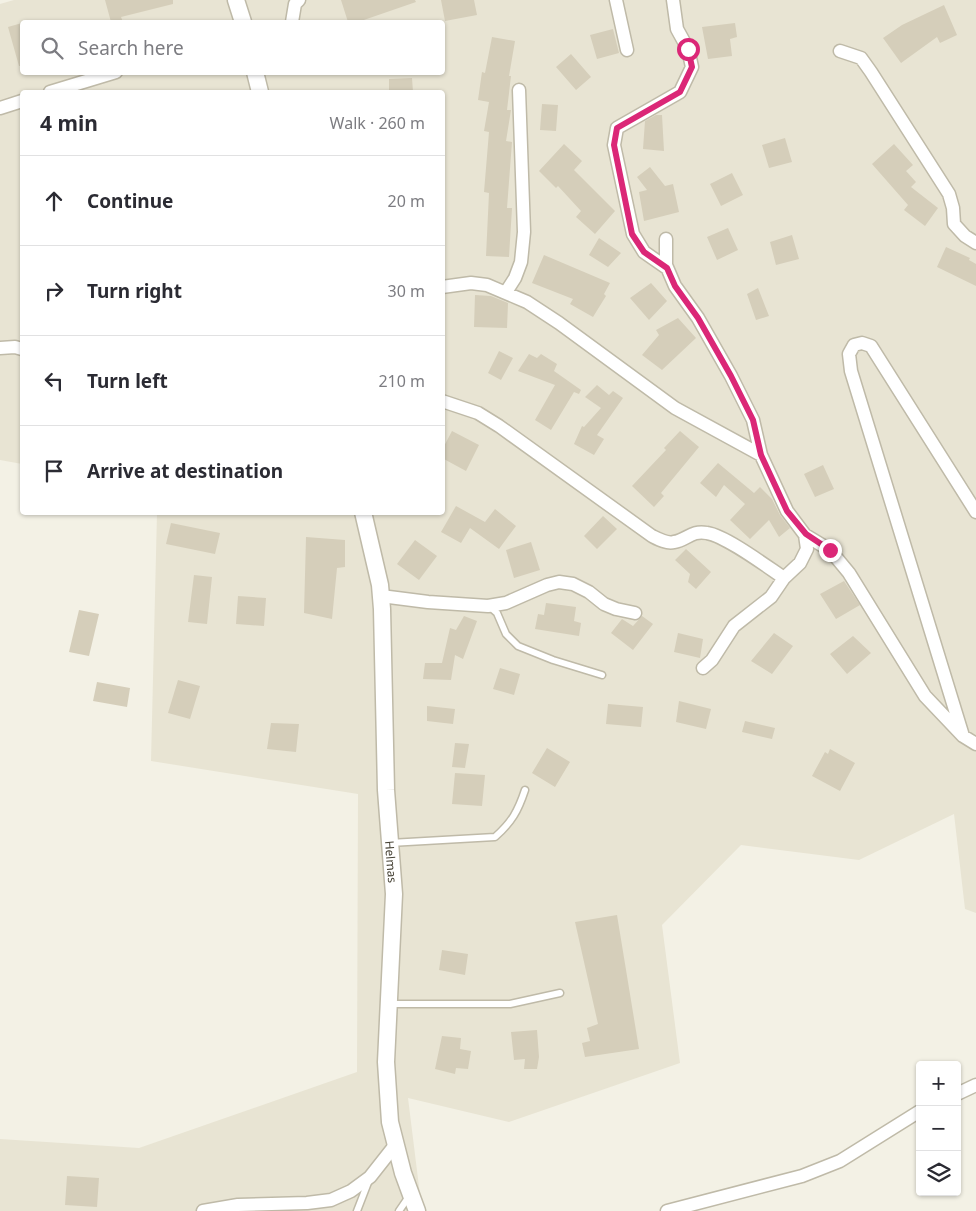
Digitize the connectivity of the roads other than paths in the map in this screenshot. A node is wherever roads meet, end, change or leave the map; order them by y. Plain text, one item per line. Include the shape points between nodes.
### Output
1 (236, 0) edge
2 (299, 0) edge
3 (616, 0) edge
4 (673, 0) edge
5 (241, 20) edge
6 (292, 20) edge
7 (628, 50) dead end
8 (840, 51) dead end
9 (106, 75) edge
10 (256, 75) edge
11 (57, 90) edge
12 (260, 90) edge
13 (519, 90) dead end
14 (20, 102) edge
15 (0, 108) edge
16 (666, 239) dead end
17 (976, 243) edge
18 (667, 268) junction
19 (445, 286) edge
20 (506, 292) junction
21 (0, 348) edge
22 (20, 348) edge
23 (445, 402) edge
24 (761, 455) junction
25 (976, 512) edge
26 (364, 515) edge
27 (806, 534) junction
28 (784, 578) junction
29 (381, 596) junction
30 (488, 606) junction
31 (635, 613) dead end
32 (703, 668) dead end
33 (602, 674) dead end
34 (963, 736) junction
35 (976, 744) edge
36 (525, 790) dead end
37 (390, 843) junction
38 (560, 993) dead end
39 (388, 1004) junction
40 (976, 1085) edge
41 (961, 1092) edge
42 (916, 1114) edge
43 (396, 1144) junction
44 (370, 1177) junction
45 (410, 1194) junction
46 (203, 1211) edge
47 (356, 1211) edge
48 (398, 1211) edge
49 (416, 1211) edge
50 (667, 1211) edge

1 - 5 street
2 - 6 street via 295,4
3 - 7 street
4 - 18 street via 677,29 688,49 692,67 680,92 617,128 614,145 632,234 644,252
8 - 17 street via 861,58 872,72 948,194 954,224
9 - 11 street
10 - 12 street
13 - 20 street via 524,232 521,262
14 - 15 street
16 - 18 street
18 - 24 street via 731,376 753,420
19 - 20 street via 471,283
20 - 24 street via 559,323 675,408
21 - 22 street
23 - 28 street via 478,413 499,426 661,541 673,543 693,533 705,532 718,536
24 - 27 street via 787,511
25 - 34 street via 871,346 862,343 854,346 850,354 851,370
26 - 29 street, Helmas
27 - 28 street via 808,549 800,563
27 - 34 street via 830,550 849,572 925,696
28 - 32 street via 771,597 734,626
29 - 30 street
29 - 37 street, Helmas
30 - 31 street via 506,603 559,582 573,584 616,609
30 - 33 lane via 518,646
34 - 35 street
36 - 37 lane via 508,826 495,837
37 - 39 street, Helmas via 394,894
38 - 39 lane via 510,1004
39 - 43 street, Helmas via 386,1062 390,1122
40 - 41 street
42 - 50 street via 840,1161 802,1176
43 - 44 street
43 - 45 street, Helmas
44 - 46 street via 332,1200 238,1205
44 - 47 lane
45 - 48 lane
45 - 49 street, Helmas

